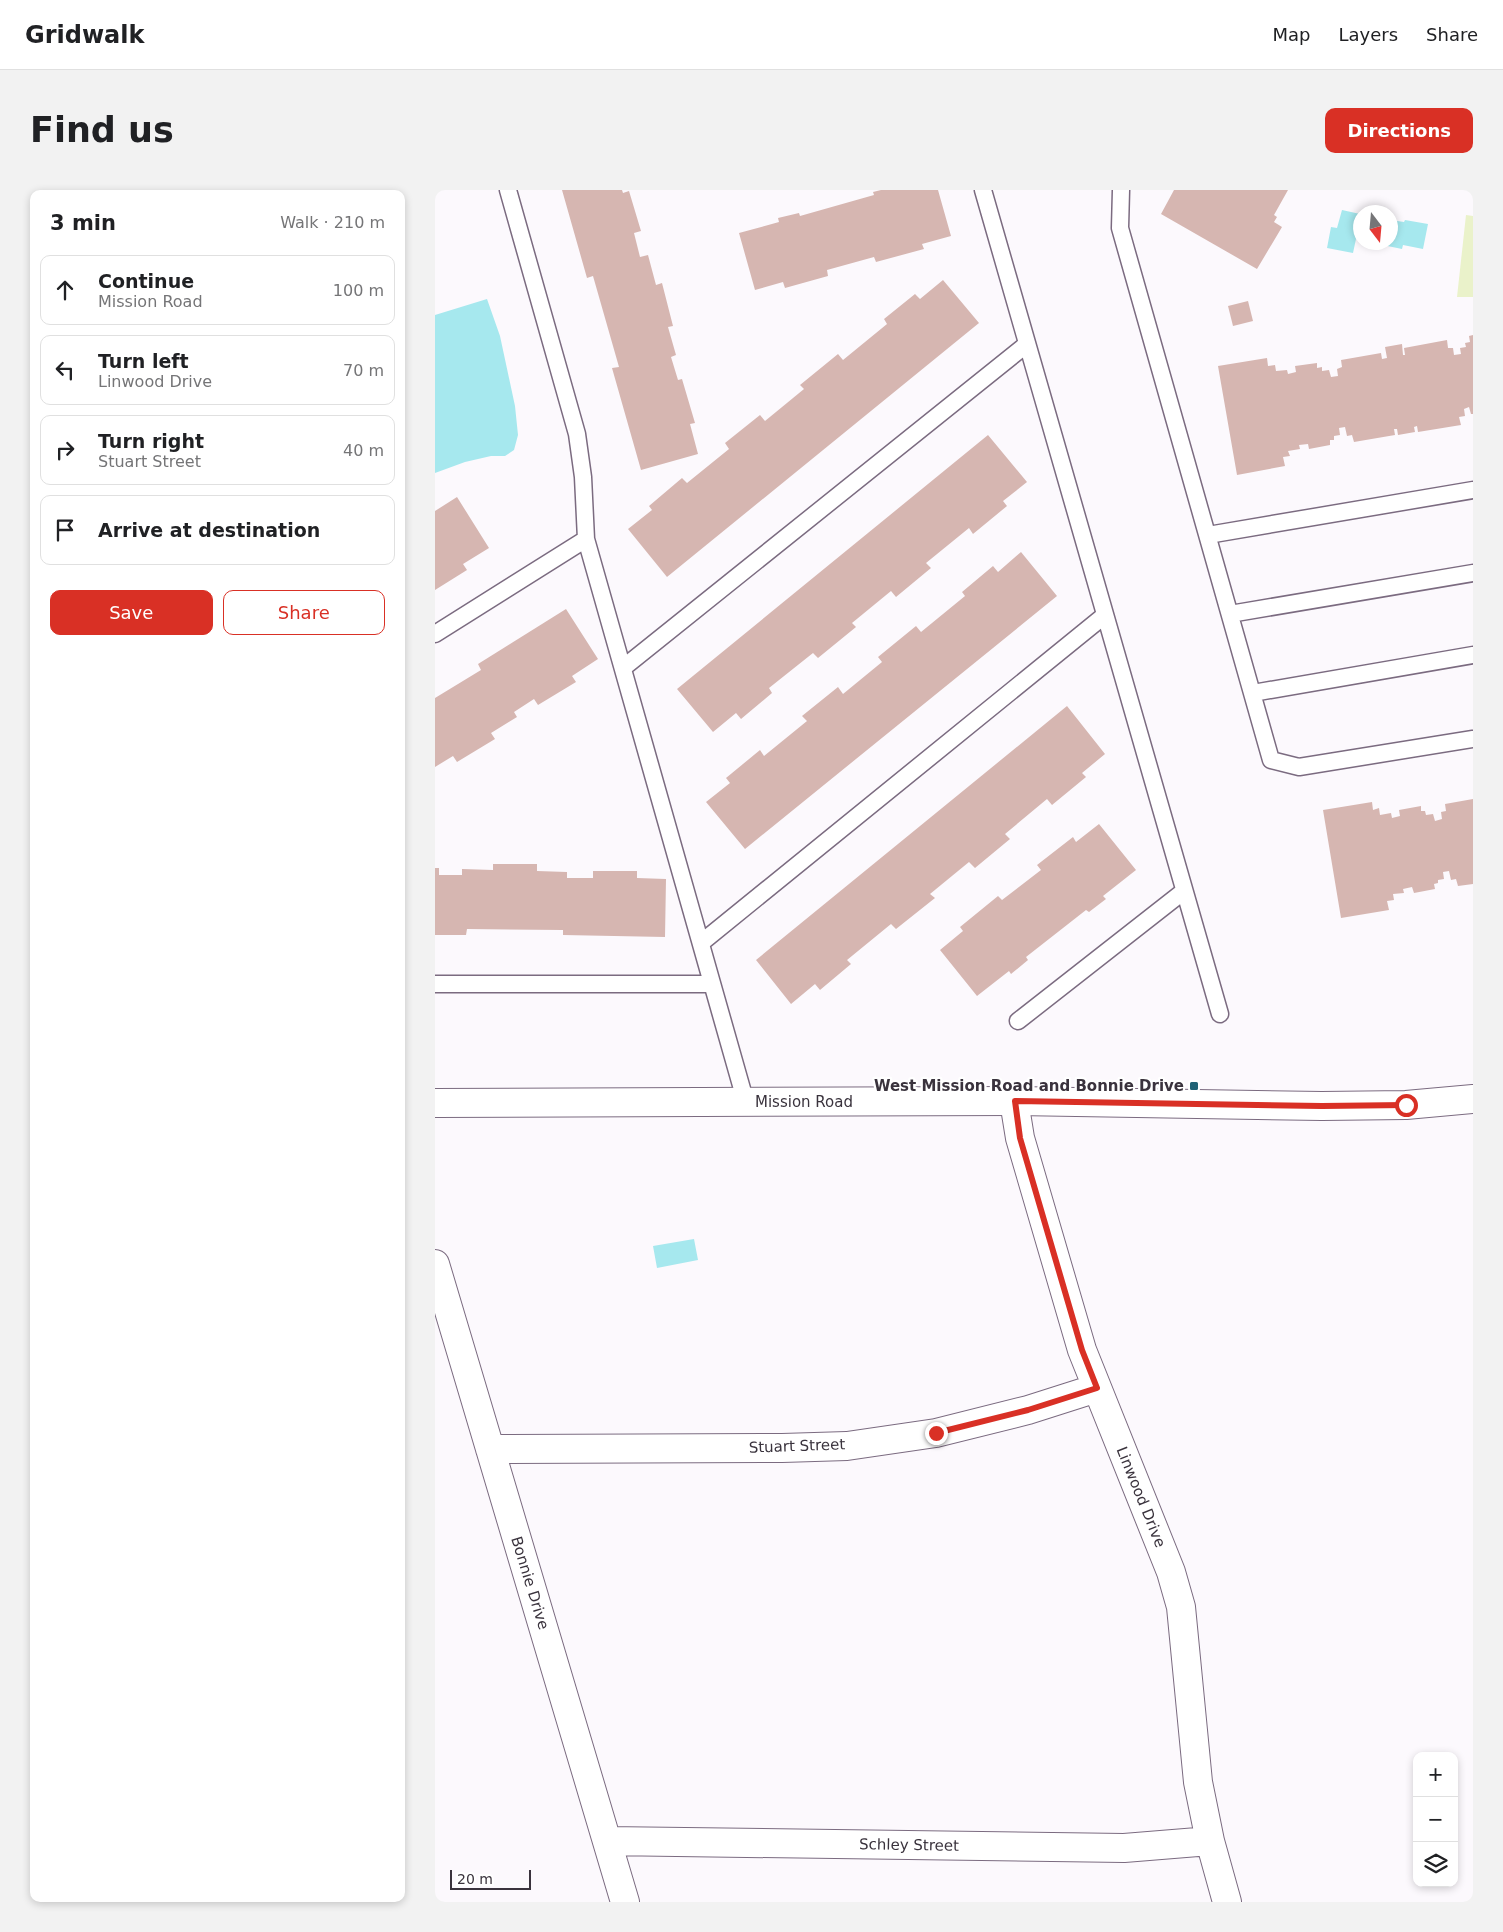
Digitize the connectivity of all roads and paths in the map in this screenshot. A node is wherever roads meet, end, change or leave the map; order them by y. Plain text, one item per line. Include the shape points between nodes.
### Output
1 (508, 190) edge
2 (983, 190) edge
3 (1121, 190) edge
4 (1027, 344) junction
5 (1473, 490) edge
6 (1208, 535) junction
7 (586, 539) junction
8 (1473, 573) edge
9 (1230, 614) junction
10 (1105, 615) junction
11 (435, 634) edge
12 (1473, 655) edge
13 (623, 668) junction
14 (1253, 693) junction
15 (1473, 740) edge
16 (1184, 891) junction
17 (701, 943) junction
18 (435, 984) edge
19 (712, 984) junction
20 (1220, 1014) dead end
21 (1018, 1021) dead end
22 (1473, 1099) edge
23 (1015, 1101) junction
24 (435, 1103) edge
25 (746, 1103) junction
26 (435, 1264) edge
27 (1097, 1388) junction
28 (490, 1449) junction
29 (607, 1841) junction
30 (1210, 1841) junction
31 (625, 1902) edge
32 (1227, 1902) edge

1 - 7 lane via 577,434
2 - 4 lane
3 - 6 lane via 1120,228
4 - 10 lane
4 - 13 lane
5 - 6 lane
6 - 9 lane
7 - 11 lane
7 - 13 lane
8 - 9 lane
9 - 14 lane
10 - 16 lane
10 - 17 lane
12 - 14 lane
13 - 17 lane
14 - 15 lane via 1271,760 1299,767
16 - 20 lane
16 - 21 lane
17 - 19 lane
18 - 19 lane
19 - 25 lane
22 - 23 street, Mission Road via 1406,1105 1322,1106
23 - 25 street, Mission Road
23 - 27 street, Linwood Drive via 1023,1148 1082,1350
24 - 25 street, Mission Road
26 - 28 street, Bonnie Drive
27 - 28 street, Stuart Street via 1028,1410 936,1433 847,1446
27 - 30 street, Linwood Drive via 1171,1572 1181,1606 1198,1782
28 - 29 street, Bonnie Drive
29 - 30 street, Schley Street via 1124,1848
29 - 31 street, Bonnie Drive
30 - 32 street, Linwood Drive

